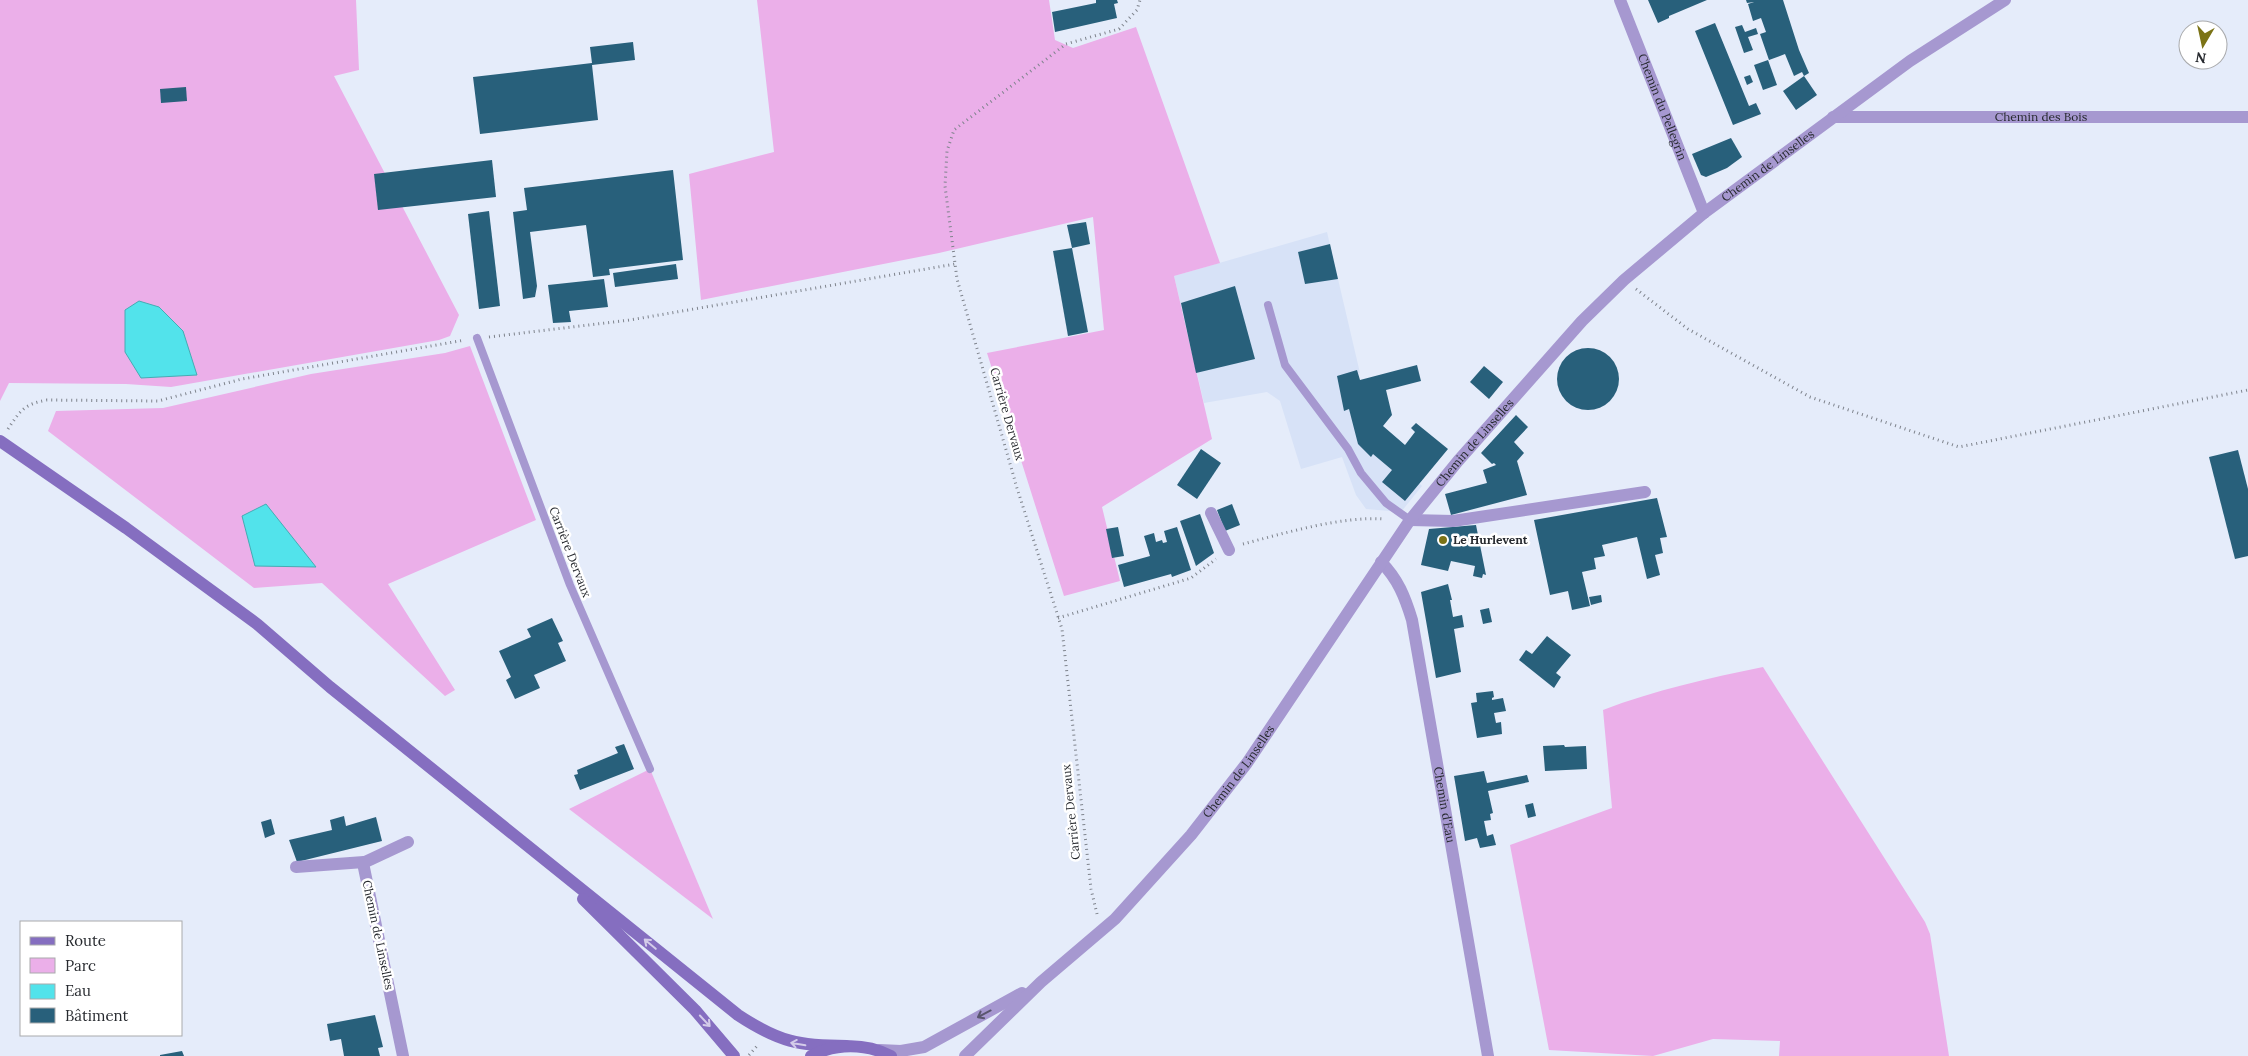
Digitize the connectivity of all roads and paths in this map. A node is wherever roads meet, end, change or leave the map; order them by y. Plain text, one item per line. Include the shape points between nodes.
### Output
1 (1140, 0) edge
2 (1620, 0) edge
3 (2005, 0) edge
4 (1833, 117) junction
5 (2248, 117) edge
6 (1704, 213) junction
7 (1624, 280) junction
8 (1268, 305) dead end
9 (477, 338) dead end
10 (2248, 390) edge
11 (0, 441) edge
12 (1645, 492) dead end
13 (1211, 513) dead end
14 (1410, 520) junction
15 (1229, 550) junction
16 (1381, 562) junction
17 (1058, 618) junction
18 (650, 769) dead end
19 (408, 842) dead end
20 (364, 862) junction
21 (548, 863) junction
22 (296, 867) dead end
23 (1102, 931) junction
24 (1041, 982) junction
25 (847, 1046) junction
26 (878, 1050) junction
27 (403, 1056) edge
28 (734, 1056) edge
29 (810, 1056) edge
30 (891, 1056) edge
31 (965, 1056) edge
32 (1488, 1056) edge

1 - 17 path, Carrière Dervaux via 1136,10 1119,29 1066,44 954,130 947,151 945,186 957,279
2 - 6 street, Chemin du Pellegrin
3 - 4 street, Chemin de Linselles via 1910,61
4 - 5 street, Chemin des Bois
4 - 6 street, Chemin de Linselles
6 - 7 street, Chemin de Linselles
7 - 10 path via 1688,330 1810,397 1959,447
7 - 14 street, Chemin de Linselles via 1537,370
8 - 14 lane via 1285,365 1348,450 1360,473 1386,503
9 - 18 lane, Carrière Dervaux via 570,585
11 - 21 main road via 257,624
12 - 14 street via 1453,521
13 - 15 street
14 - 15 path via 1368,518 1283,534
14 - 16 street, Chemin de Linselles
15 - 17 path via 1191,578
16 - 23 street, Chemin de Linselles via 1233,783 1191,835
16 - 32 street, Chemin d'Eau via 1398,583 1412,620
17 - 23 path, Carrière Dervaux via 1062,629 1091,889
19 - 20 street, Chemin de Linselles
20 - 22 street
20 - 27 street, Chemin de Linselles
25 -> 21 main road via 789,1042 755,1026
21 -> 28 main road via 695,1010
23 - 24 street, Chemin de Linselles
24 -> 26 street via 941,1039 901,1051
24 - 31 street
25 - 26 main road
25 - 29 main road
26 - 30 main road

